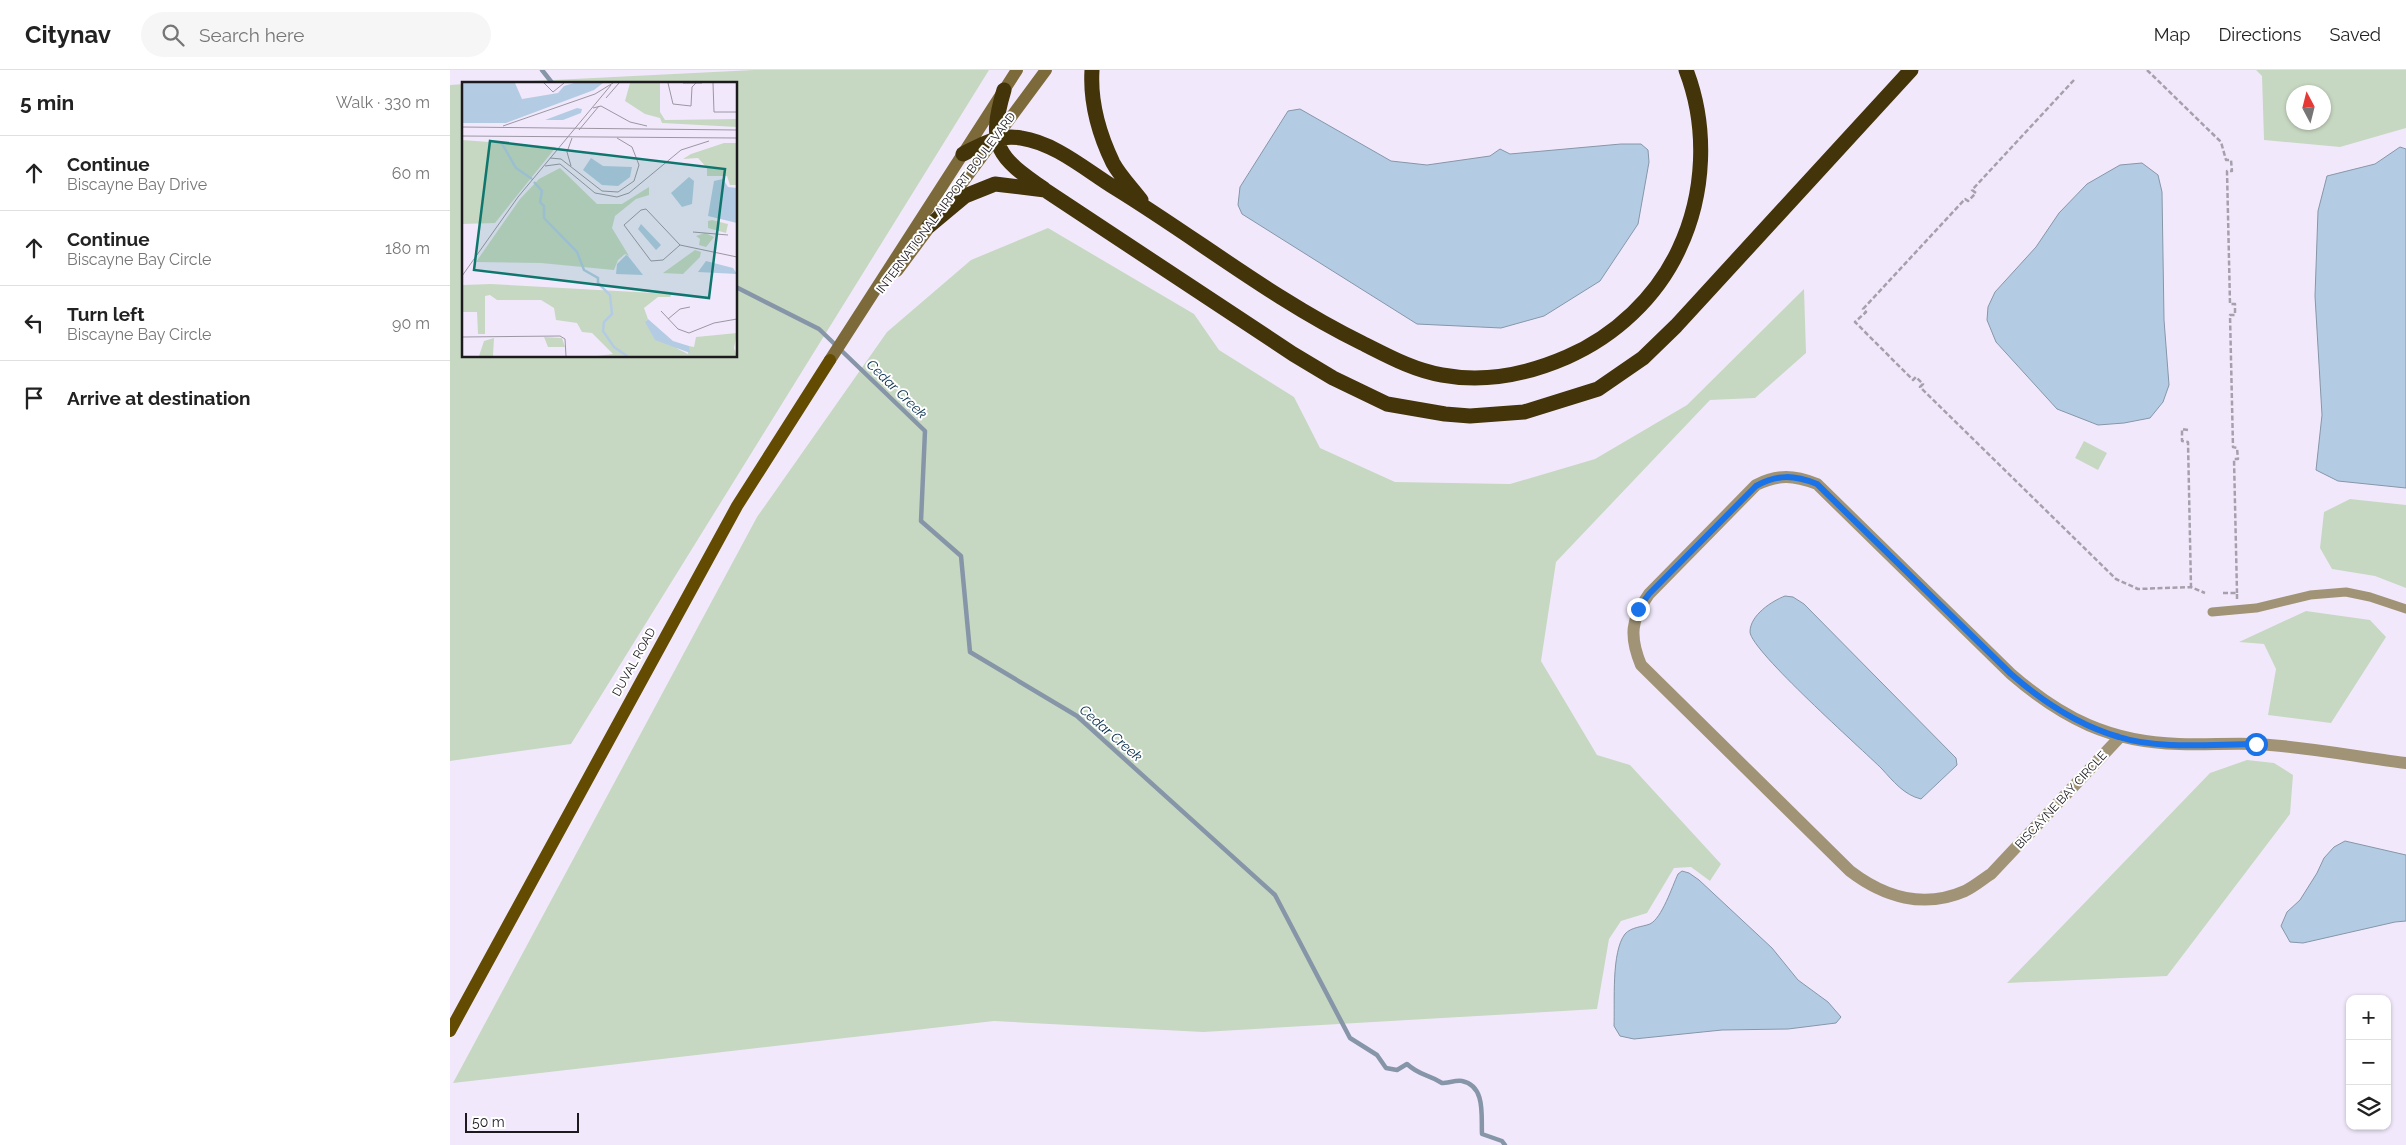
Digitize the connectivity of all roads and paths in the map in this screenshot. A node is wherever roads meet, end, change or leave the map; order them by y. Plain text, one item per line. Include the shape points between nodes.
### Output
1 (1017, 70) edge
2 (1046, 70) edge
3 (1092, 70) edge
4 (1686, 70) edge
5 (1911, 70) edge
6 (2147, 70) edge
7 (2074, 80) dead end
8 (1004, 90) junction
9 (996, 137) junction
10 (963, 154) junction
11 (1045, 190) junction
12 (1146, 207) junction
13 (929, 226) junction
14 (858, 316) junction
15 (2188, 430) dead end
16 (2191, 587) junction
17 (2205, 593) dead end
18 (2237, 593) dead end
19 (2406, 609) edge
20 (2212, 612) dead end
21 (2120, 738) junction
22 (2406, 763) edge
23 (450, 1031) edge

1 - 8 main road, INTERNATIONAL AIRPORT BOULEVARD
2 - 9 main road, INTERNATIONAL AIRPORT BOULEVARD
3 - 12 highway via 1097,122 1114,164
4 - 12 highway via 1699,117 1700,174 1687,232 1676,256 1641,306 1626,320 1577,352 1530,371 1476,378 1418,370 1317,321
5 - 11 highway via 1676,326 1642,358 1598,389 1524,412 1470,416 1445,414 1387,404 1361,393 1293,354
6 - 18 path via 2221,142 2226,160 2231,160 2232,171 2227,172 2230,304 2235,304 2235,315 2230,315 2234,447 2238,448 2238,459 2234,459
7 - 16 path via 1972,190 1976,193 1968,202 1965,198 1863,309 1866,312 1855,322 1913,380 1916,377 1923,384 1920,387 2116,579 2138,589
8 - 9 highway via 996,117
8 - 10 main road, INTERNATIONAL AIRPORT BOULEVARD
9 - 10 highway
9 - 11 highway via 1002,155
9 - 12 highway via 1021,138 1048,146
9 - 13 main road, INTERNATIONAL AIRPORT BOULEVARD
10 - 14 main road, INTERNATIONAL AIRPORT BOULEVARD
11 - 13 highway via 995,184 966,196
13 - 14 main road, INTERNATIONAL AIRPORT BOULEVARD via 884,288
14 - 23 main road, DUVAL ROAD via 737,506
15 - 16 path via 2182,429 2182,441 2188,442
16 - 17 path
19 - 20 lane via 2346,592 2310,595 2256,608
21 - 21 street, BISCAYNE BAY CIRCLE via 1991,874 1966,890 1944,898 1894,896 1870,886 1850,871 1641,665 1634,648 1633,627 1638,609 1649,594 1756,486 1769,478 1799,477 1817,484 2037,697 2069,716
21 - 22 street via 2180,744 2256,744

